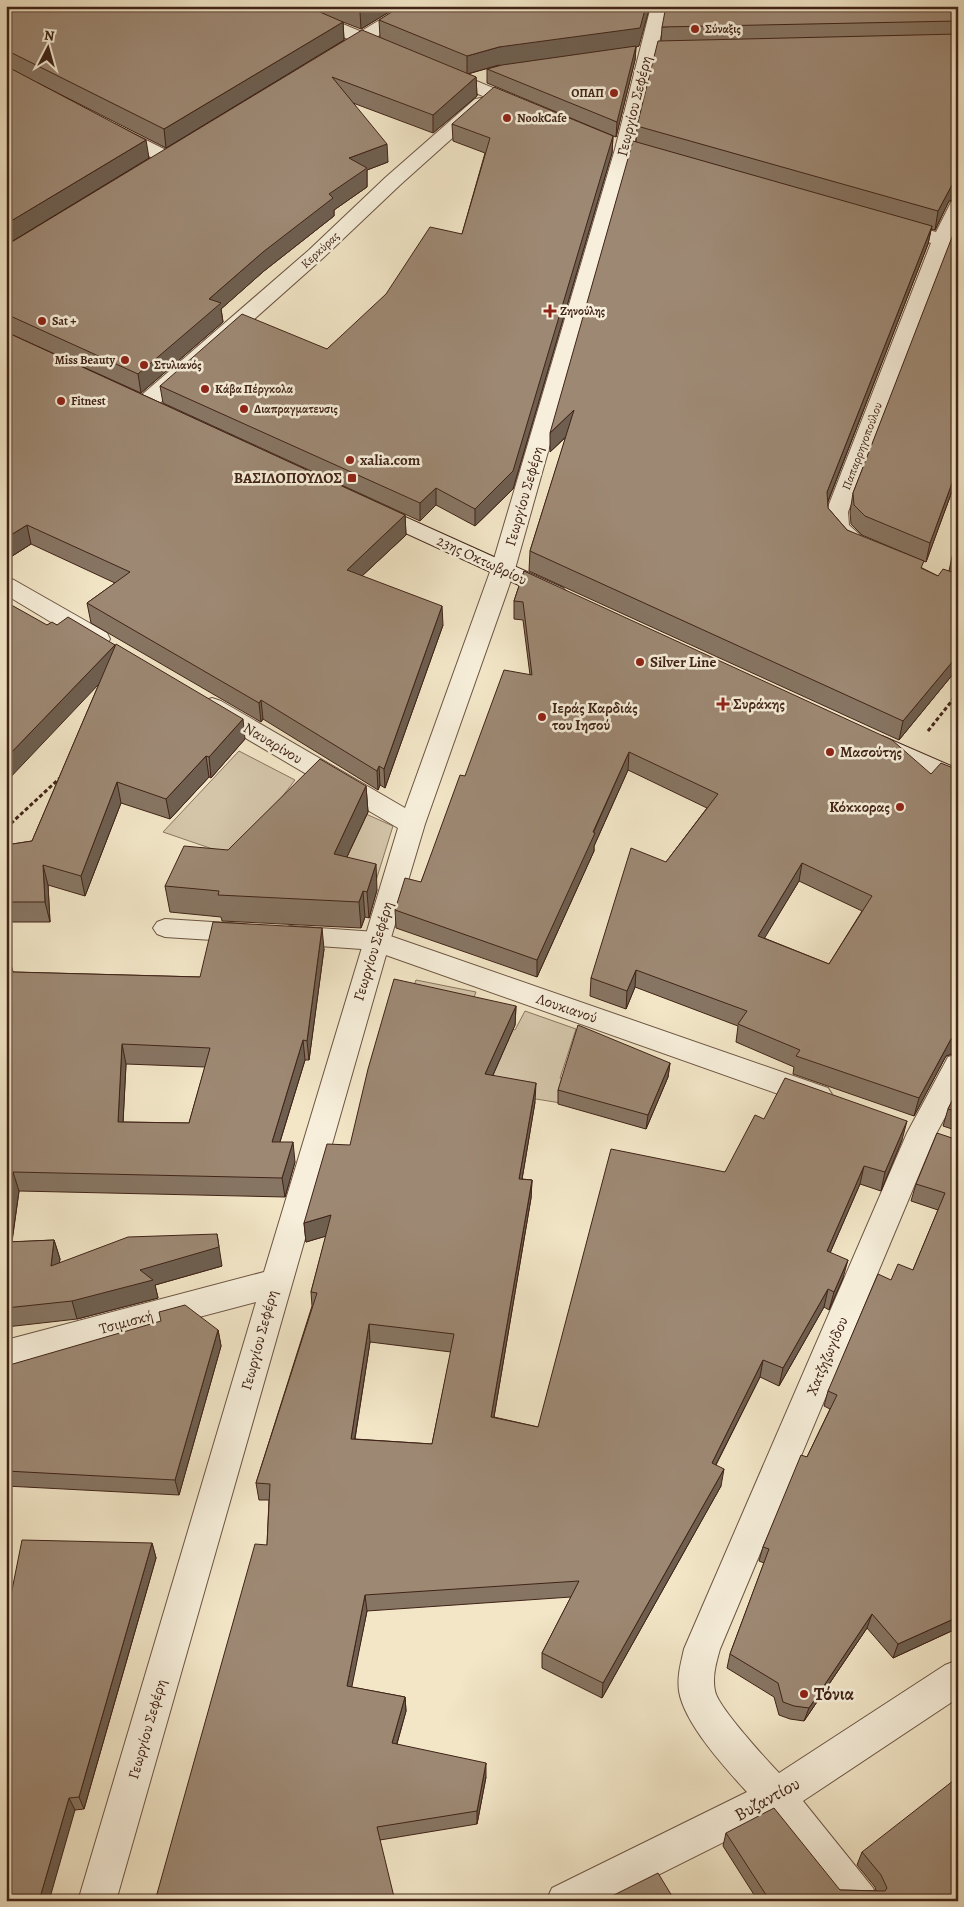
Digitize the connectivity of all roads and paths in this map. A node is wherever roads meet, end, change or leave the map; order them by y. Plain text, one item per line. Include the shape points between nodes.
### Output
1 (285, 6) edge
2 (415, 6) edge
3 (660, 6) edge
4 (362, 38) junction
5 (403, 56) edge
6 (328, 59) edge
7 (430, 67) edge
8 (491, 84) junction
9 (536, 112) edge
10 (97, 121) edge
11 (184, 148) edge
12 (167, 158) junction
13 (150, 168) edge
14 (958, 206) edge
15 (876, 221) edge
16 (950, 242) edge
17 (145, 404) edge
18 (351, 499) edge
19 (879, 553) edge
20 (503, 569) junction
21 (6, 585) edge
22 (575, 603) edge
23 (116, 650) edge
24 (958, 693) edge
25 (191, 694) edge
26 (862, 736) edge
27 (907, 757) junction
28 (64, 774) edge
29 (958, 780) edge
30 (412, 824) junction
31 (6, 828) edge
32 (165, 928) dead end
33 (376, 941) junction
34 (958, 1065) edge
35 (840, 1104) edge
36 (275, 1283) junction
37 (6, 1354) edge
38 (958, 1677) edge
39 (776, 1797) junction
40 (97, 1901) edge
41 (565, 1901) edge
42 (860, 1901) edge

1 - 4 street
2 - 4 street
3 - 20 street, Γεωργίου Σεφέρη via 624,148
4 - 5 street
4 - 6 street
7 - 8 street via 466,82
8 - 9 street
8 - 17 street, Κερκύρας via 316,254
10 - 12 street
11 - 12 street
12 - 13 street
14 - 16 street, Παπαρρηγοπούλου
15 - 16 street
16 - 19 street, Παπαρρηγοπούλου via 836,512 838,527 853,542
18 - 20 street, 23ης Οκτωβρίου
20 - 22 street, 23ης Οκτωβρίου
20 - 30 street, Γεωργίου Σεφέρη
21 - 23 street
24 - 27 path
25 - 30 street, Ναυαρίνου
26 - 27 street
27 - 29 street
28 - 31 path
30 - 33 street, Γεωργίου Σεφέρη
32 - 33 lane, Λουκιανού
33 - 35 street, Λουκιανού
33 - 36 street, Γεωργίου Σεφέρη
34 - 39 street, Χατζηζωγίδου via 922,1133 702,1649 697,1676 702,1706 736,1753
36 - 37 street, Τσιμισκή
36 - 40 street, Γεωργίου Σεφέρη
38 - 39 street, Βυζαντίου
39 - 41 street, Βυζαντίου
39 - 42 street, Χατζηζωγίδου

